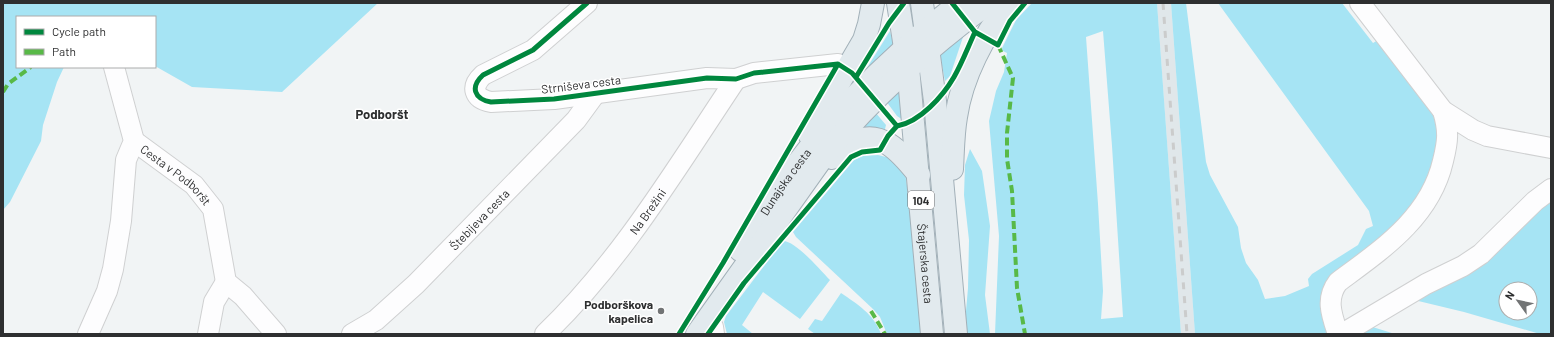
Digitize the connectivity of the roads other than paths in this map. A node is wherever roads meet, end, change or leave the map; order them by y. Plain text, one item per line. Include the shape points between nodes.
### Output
1 (587, 3) edge
2 (874, 3) edge
3 (898, 3) edge
4 (922, 3) edge
5 (960, 3) edge
6 (988, 3) edge
7 (1009, 3) edge
8 (1360, 3) edge
9 (928, 39) junction
10 (907, 56) junction
11 (838, 64) dead end
12 (114, 68) edge
13 (736, 79) junction
14 (595, 94) junction
15 (1443, 111) junction
16 (134, 141) junction
17 (1551, 148) edge
18 (919, 175) junction
19 (809, 177) junction
20 (1551, 189) edge
21 (776, 194) junction
22 (947, 232) junction
23 (226, 282) junction
24 (701, 331) edge
25 (88, 334) edge
26 (208, 334) edge
27 (276, 334) edge
28 (352, 334) edge
29 (545, 334) edge
30 (932, 334) edge
31 (956, 334) edge
32 (1338, 334) edge
33 (1342, 334) edge

1 - 14 street, Strniševa cesta via 533,50 483,75 476,81 475,89 483,100 492,102
2 - 21 main road via 869,24 855,57
3 - 10 main road, Štajerska cesta / 104
4 - 9 main road, Štajerska cesta / 104
5 - 9 main road
6 - 9 main road
7 - 22 main road via 981,47 962,91 956,117
8 - 15 street
9 - 10 main road
9 - 22 main road, Štajerska cesta / 104
10 - 18 main road, Štajerska cesta / 104
10 - 19 main road, Dunajska cesta
10 - 21 main road, Dunajska cesta via 864,87 814,143
11 - 13 street, Strniševa cesta via 754,73
12 - 16 street, Cesta v Podboršt
13 - 14 street, Strniševa cesta via 707,78
13 - 29 street, Na Brežini via 626,243 565,315
14 - 28 street, Štebijeva cesta via 576,120 416,284 376,320
15 - 17 street via 1487,136
15 - 32 street via 1449,134 1434,188 1406,228 1334,287 1330,304
16 - 23 street, Cesta v Podboršt via 194,185 213,208
16 - 25 street, Cesta v Podboršt via 126,160 121,221 113,269 107,291
18 - 19 main road via 897,149 885,142 870,139 850,144
18 - 30 main road, Štajerska cesta / 104
19 - 24 main road, Dunajska cesta
20 - 33 street via 1480,254 1463,266 1426,284
21 - 24 main road, Dunajska cesta
22 - 31 main road, Štajerska cesta / 104
23 - 26 street via 214,302
23 - 27 street via 243,296

